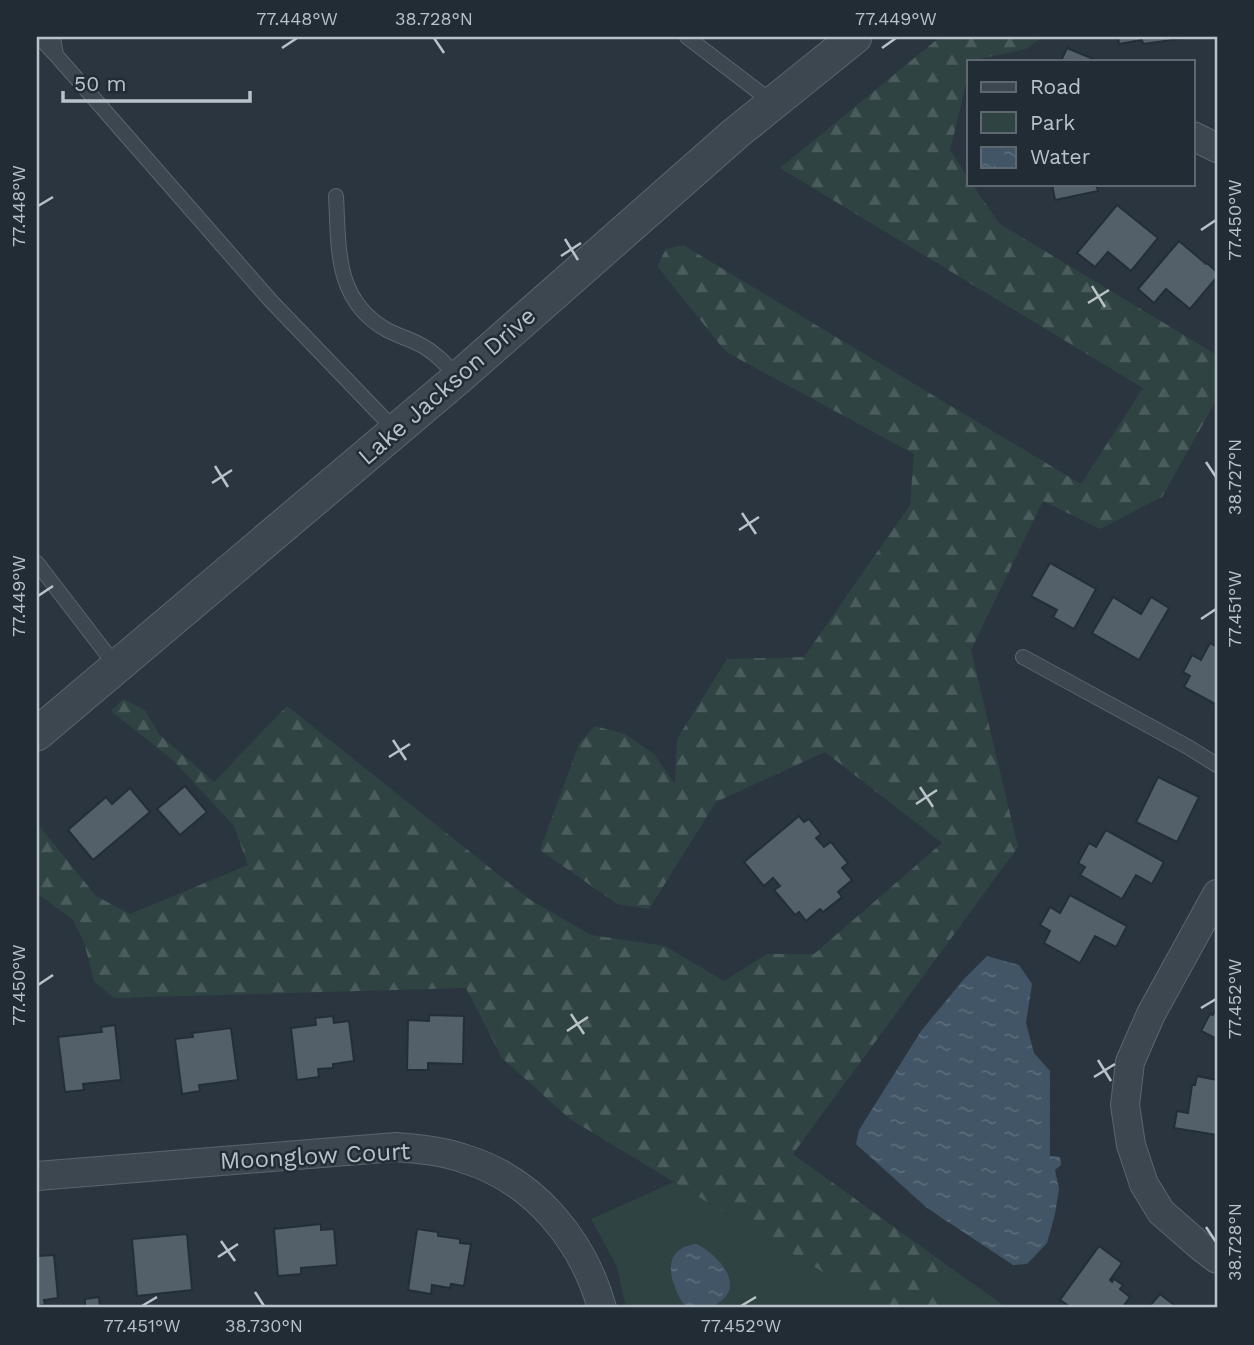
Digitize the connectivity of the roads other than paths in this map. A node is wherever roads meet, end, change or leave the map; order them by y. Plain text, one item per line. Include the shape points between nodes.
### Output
1 (39, 37) edge
2 (54, 37) edge
3 (687, 37) edge
4 (855, 37) edge
5 (56, 55) junction
6 (772, 102) junction
7 (1194, 136) edge
8 (1217, 148) edge
9 (336, 195) dead end
10 (458, 378) junction
11 (396, 430) junction
12 (37, 563) edge
13 (1023, 657) dead end
14 (116, 666) junction
15 (37, 734) edge
16 (1217, 765) edge
17 (1217, 894) edge
18 (37, 1176) edge
19 (1217, 1259) edge
20 (602, 1308) edge

1 - 5 lane
2 - 5 lane
3 - 6 lane
4 - 6 street, Lake Jackson Drive
5 - 11 lane via 271,301
6 - 10 street, Lake Jackson Drive
7 - 8 street
9 - 10 lane via 342,271 353,297 368,316 441,358
10 - 11 street, Lake Jackson Drive
11 - 14 street, Lake Jackson Drive
12 - 14 lane
13 - 16 lane
14 - 15 street, Lake Jackson Drive
17 - 19 street via 1130,1062 1125,1105 1131,1145 1144,1184 1161,1212
18 - 20 street, Moonglow Court via 396,1147 432,1150 467,1159 530,1193 576,1247

